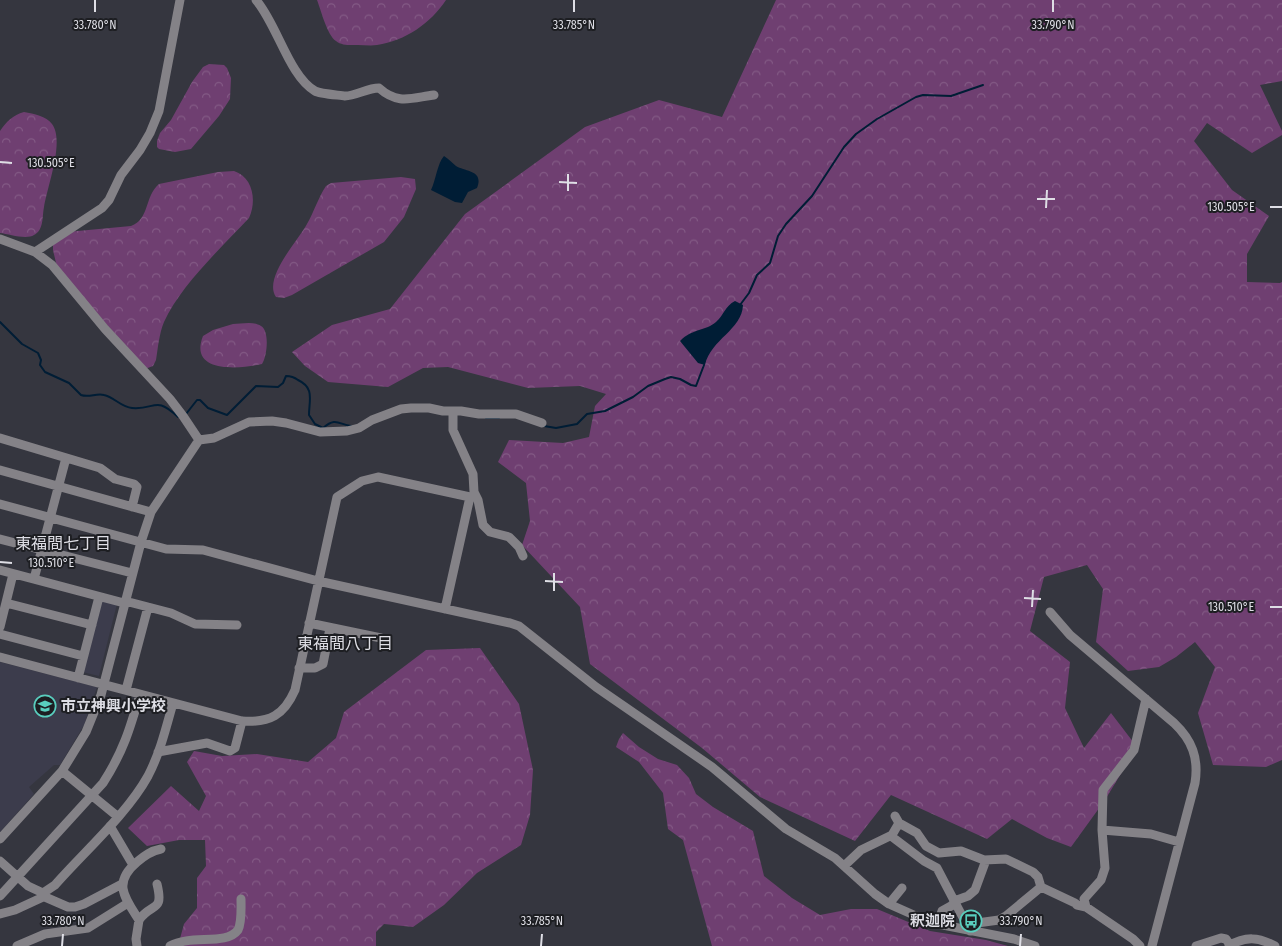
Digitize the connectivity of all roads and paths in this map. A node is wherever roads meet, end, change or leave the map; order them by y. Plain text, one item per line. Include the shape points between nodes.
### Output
1 (180, 0) edge
2 (256, 0) edge
3 (434, 95) dead end
4 (0, 239) edge
5 (35, 252) junction
6 (453, 412) junction
7 (542, 423) dead end
8 (0, 438) edge
9 (199, 440) junction
10 (66, 458) junction
11 (0, 470) edge
12 (59, 486) junction
13 (472, 494) junction
14 (0, 504) edge
15 (132, 507) junction
16 (151, 512) junction
17 (50, 518) junction
18 (0, 539) edge
19 (141, 542) junction
20 (42, 550) junction
21 (523, 556) dead end
22 (0, 570) edge
23 (13, 574) junction
24 (132, 574) junction
25 (34, 579) junction
26 (318, 581) junction
27 (99, 596) junction
28 (125, 602) junction
29 (6, 603) junction
30 (148, 607) junction
31 (445, 609) junction
32 (1050, 612) dead end
33 (309, 623) junction
34 (92, 625) junction
35 (237, 625) dead end
36 (0, 626) edge
37 (330, 628) junction
38 (0, 634) edge
39 (381, 638) dead end
40 (84, 656) junction
41 (0, 657) edge
42 (300, 668) junction
43 (78, 678) junction
44 (103, 684) junction
45 (126, 690) junction
46 (140, 694) junction
47 (1146, 699) junction
48 (173, 703) junction
49 (242, 721) junction
50 (158, 752) junction
51 (62, 771) junction
52 (92, 796) junction
53 (117, 816) junction
54 (110, 826) junction
55 (1102, 830) junction
56 (890, 836) junction
57 (0, 839) edge
58 (1179, 842) junction
59 (161, 849) dead end
60 (939, 853) junction
61 (986, 860) junction
62 (0, 861) edge
63 (134, 865) junction
64 (844, 866) junction
65 (933, 866) junction
66 (18, 877) junction
67 (122, 884) junction
68 (157, 884) dead end
69 (1041, 887) junction
70 (902, 888) dead end
71 (43, 893) junction
72 (0, 896) edge
73 (241, 899) dead end
74 (128, 903) junction
75 (955, 903) junction
76 (1082, 903) junction
77 (889, 904) junction
78 (0, 914) edge
79 (140, 920) junction
80 (938, 924) junction
81 (970, 932) junction
82 (17, 946) edge
83 (137, 946) edge
84 (170, 946) edge
85 (1035, 946) edge
86 (1140, 946) edge
87 (1152, 946) edge
88 (1196, 946) edge
89 (1229, 946) edge
90 (1275, 946) edge

1 - 5 street via 160,106 150,133 102,208
2 - 3 street via 265,10 299,75 316,92 346,96 379,88 388,96 400,99
4 - 5 street
5 - 9 street via 52,264 105,329 170,399
6 - 7 street via 516,414
6 - 9 street via 429,408 401,409 347,431 320,432 272,421 249,422 214,438
6 - 13 street via 453,430 473,474
8 - 10 street
9 - 16 street
10 - 12 street
10 - 15 street via 100,468 115,479 134,484 137,487
11 - 12 street
12 - 15 street
12 - 17 street
13 - 21 street via 478,500 482,525 486,530 509,537
13 - 26 street via 378,478 362,481 337,497
13 - 31 street
14 - 17 street
15 - 16 street
16 - 19 street
17 - 19 street
17 - 20 street
18 - 20 street
19 - 24 street
19 - 26 street via 166,548 208,551
20 - 24 street
20 - 25 street
22 - 23 street
23 - 25 street
23 - 29 street
24 - 28 street
25 - 27 street
26 - 31 street
26 - 33 street
27 - 28 street
27 - 34 street
28 - 30 street
28 - 44 street
29 - 34 street
29 - 36 street
30 - 35 street via 195,624
30 - 45 street
31 - 64 street via 519,626 596,687 712,767 786,829
32 - 47 street via 1070,635
33 - 37 street
33 - 42 street
34 - 40 street
37 - 39 street
37 - 42 street via 322,664 315,668
38 - 40 street
40 - 43 street
41 - 43 street
42 - 49 street via 295,690 283,711 266,720
43 - 44 street
44 - 45 street
44 - 51 street via 86,732
45 - 46 street
46 - 48 street
46 - 52 street via 116,763
47 - 55 street via 1134,750 1103,790
47 - 58 street via 1184,732 1195,757 1195,783
48 - 49 street
48 - 50 street
49 - 50 street via 235,748 230,750 207,743
50 - 53 street via 133,798
51 - 52 street
51 - 57 street
52 - 53 street
52 - 66 street
53 - 54 street
54 - 63 street
54 - 71 street via 56,885
55 - 58 street via 1151,834
55 - 76 street via 1104,874
56 - 60 street via 897,820 917,833 926,846
56 - 64 street via 861,850
56 - 65 street
58 - 87 street
59 - 63 street via 151,852
60 - 61 street via 961,851
60 - 65 street
61 - 69 street via 1006,859 1026,868 1038,877
61 - 75 street via 975,890
62 - 66 street
63 - 67 street
64 - 77 street
65 - 75 street
66 - 71 street
66 - 72 street
67 - 71 street via 75,907 45,897
67 - 74 street
68 - 79 street via 158,904
69 - 76 street
69 - 81 street via 1006,916 978,923
70 - 77 street
71 - 78 street via 41,898
73 - 84 street via 239,929 229,942 214,945 177,942
74 - 79 street
74 - 82 street via 88,928 45,934
75 - 80 street via 942,911
75 - 81 street
76 - 86 street
77 - 80 street
79 - 83 street
80 - 81 street
81 - 85 street
88 - 89 street via 1221,938 1226,939
89 - 90 street via 1247,938 1256,938

